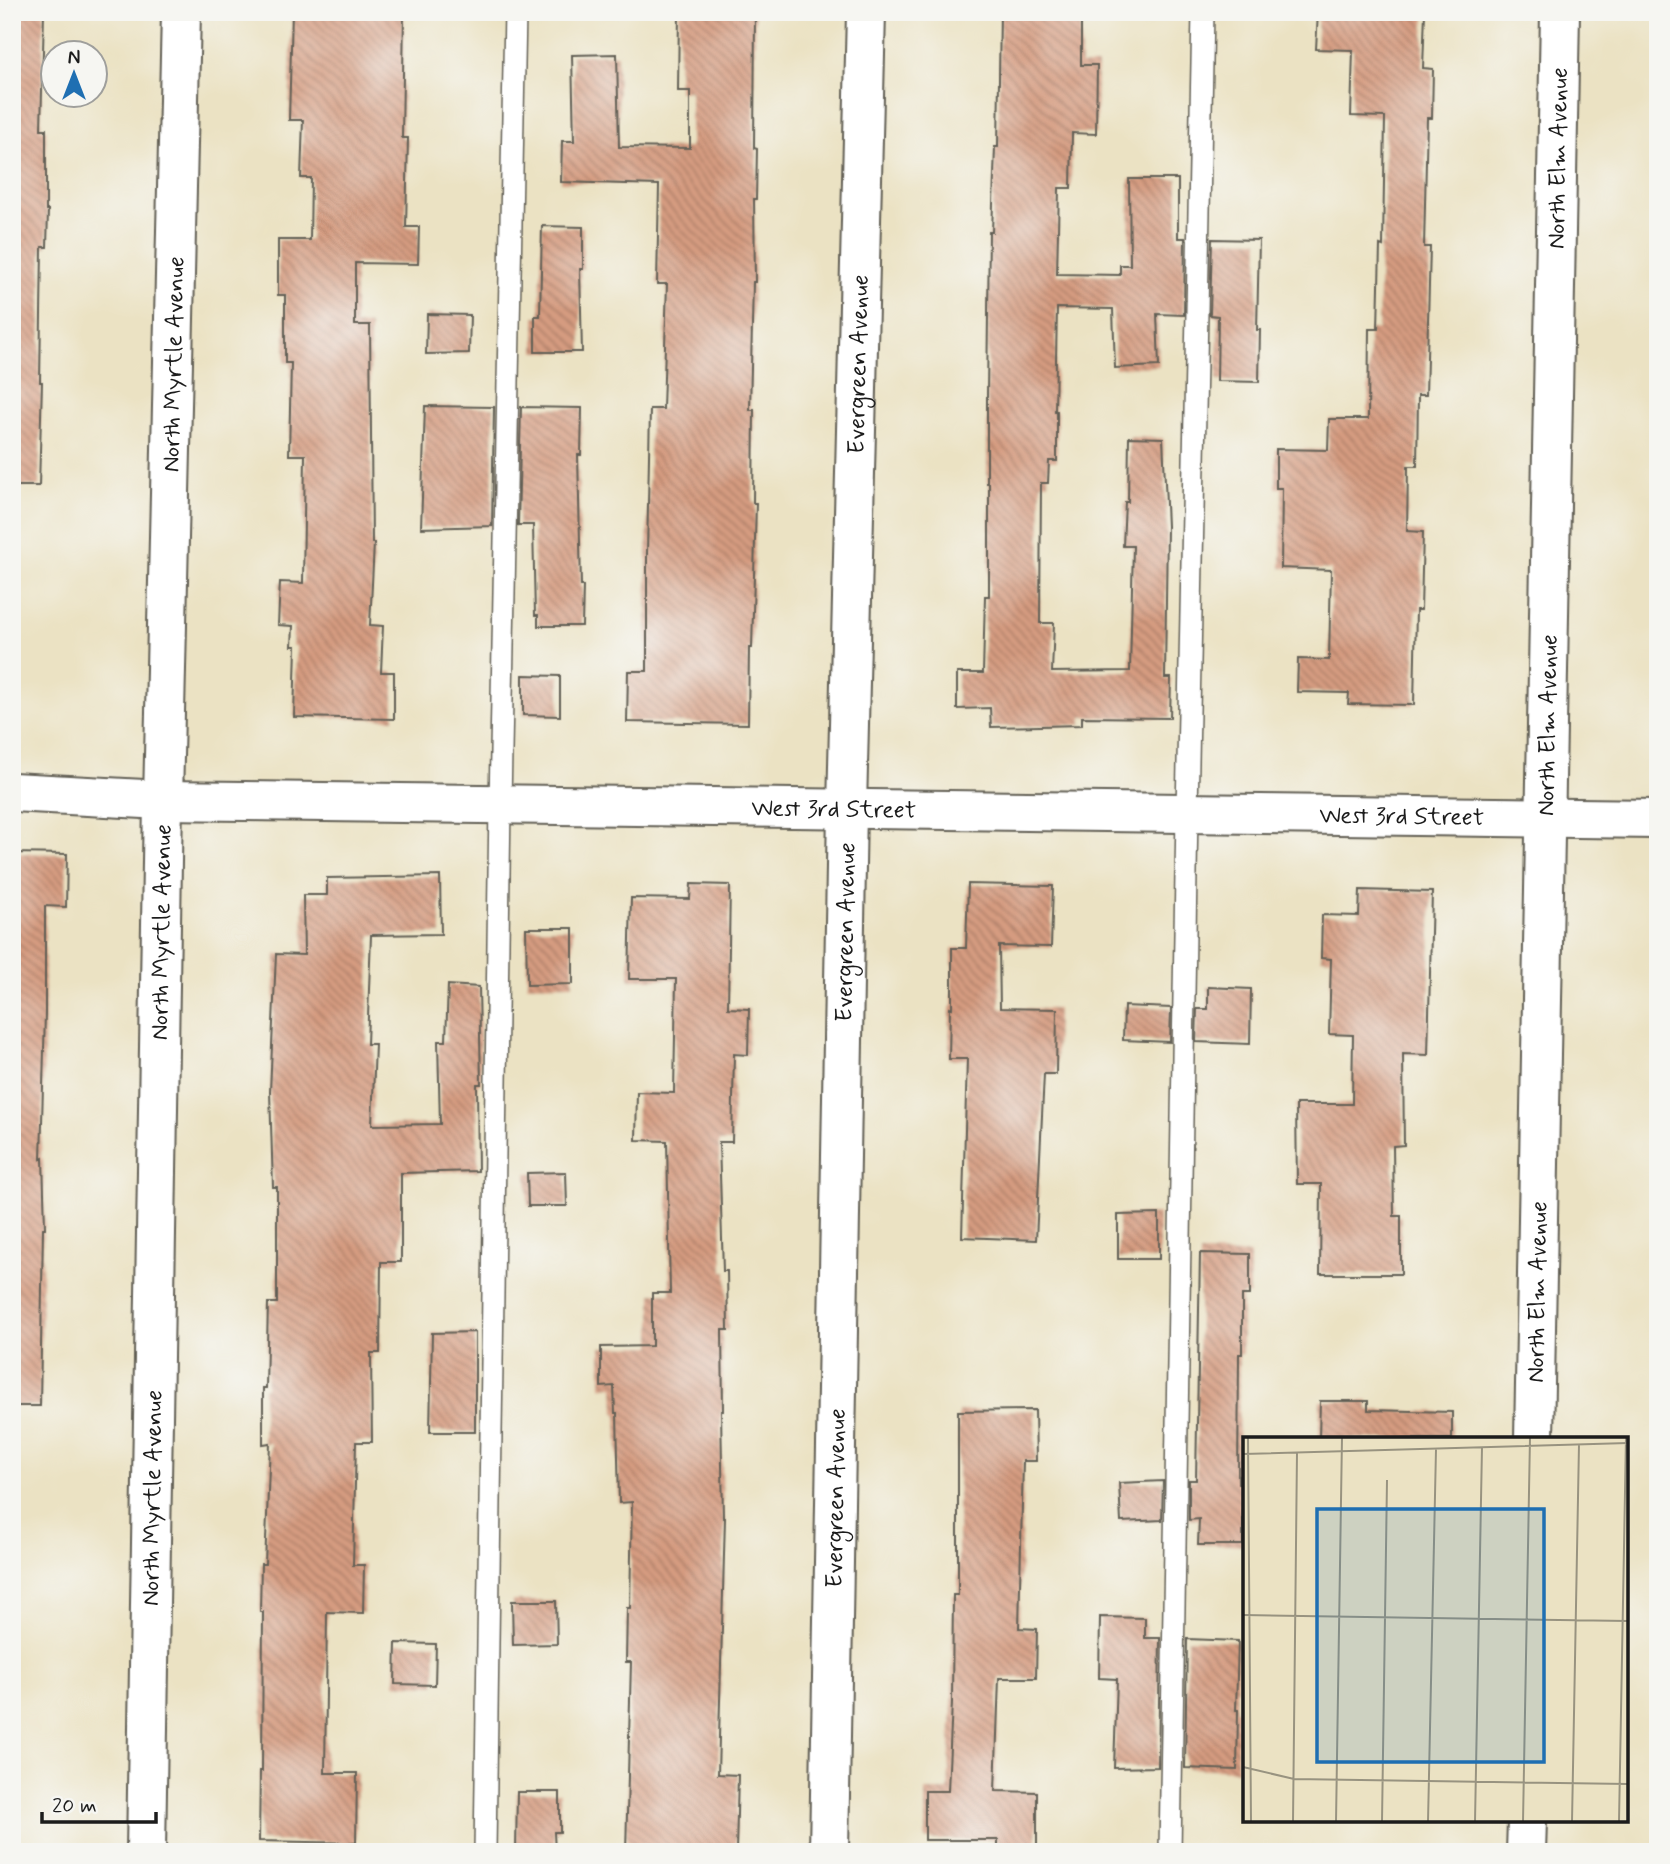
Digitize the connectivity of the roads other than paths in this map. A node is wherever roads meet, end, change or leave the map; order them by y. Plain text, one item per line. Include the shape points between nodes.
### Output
1 (181, 12) edge
2 (515, 12) edge
3 (866, 12) edge
4 (1203, 12) edge
5 (1560, 12) edge
6 (12, 792) edge
7 (163, 800) junction
8 (500, 804) junction
9 (847, 808) junction
10 (1187, 812) junction
11 (1546, 817) junction
12 (1658, 819) edge
13 (1534, 1437) edge
14 (1527, 1822) edge
15 (146, 1852) edge
16 (485, 1852) edge
17 (829, 1852) edge
18 (1170, 1852) edge
19 (1526, 1852) edge

1 - 7 street, North Myrtle Avenue
2 - 8 lane
3 - 9 street, Evergreen Avenue
4 - 10 lane
5 - 11 street, North Elm Avenue
6 - 7 street, West 3rd Street
7 - 8 street, West 3rd Street
7 - 15 street, North Myrtle Avenue
8 - 9 street, West 3rd Street
8 - 16 lane
9 - 10 street, West 3rd Street
9 - 17 street, Evergreen Avenue
10 - 11 street, West 3rd Street
10 - 18 lane
11 - 12 street, West 3rd Street
11 - 13 street, North Elm Avenue
14 - 19 street

